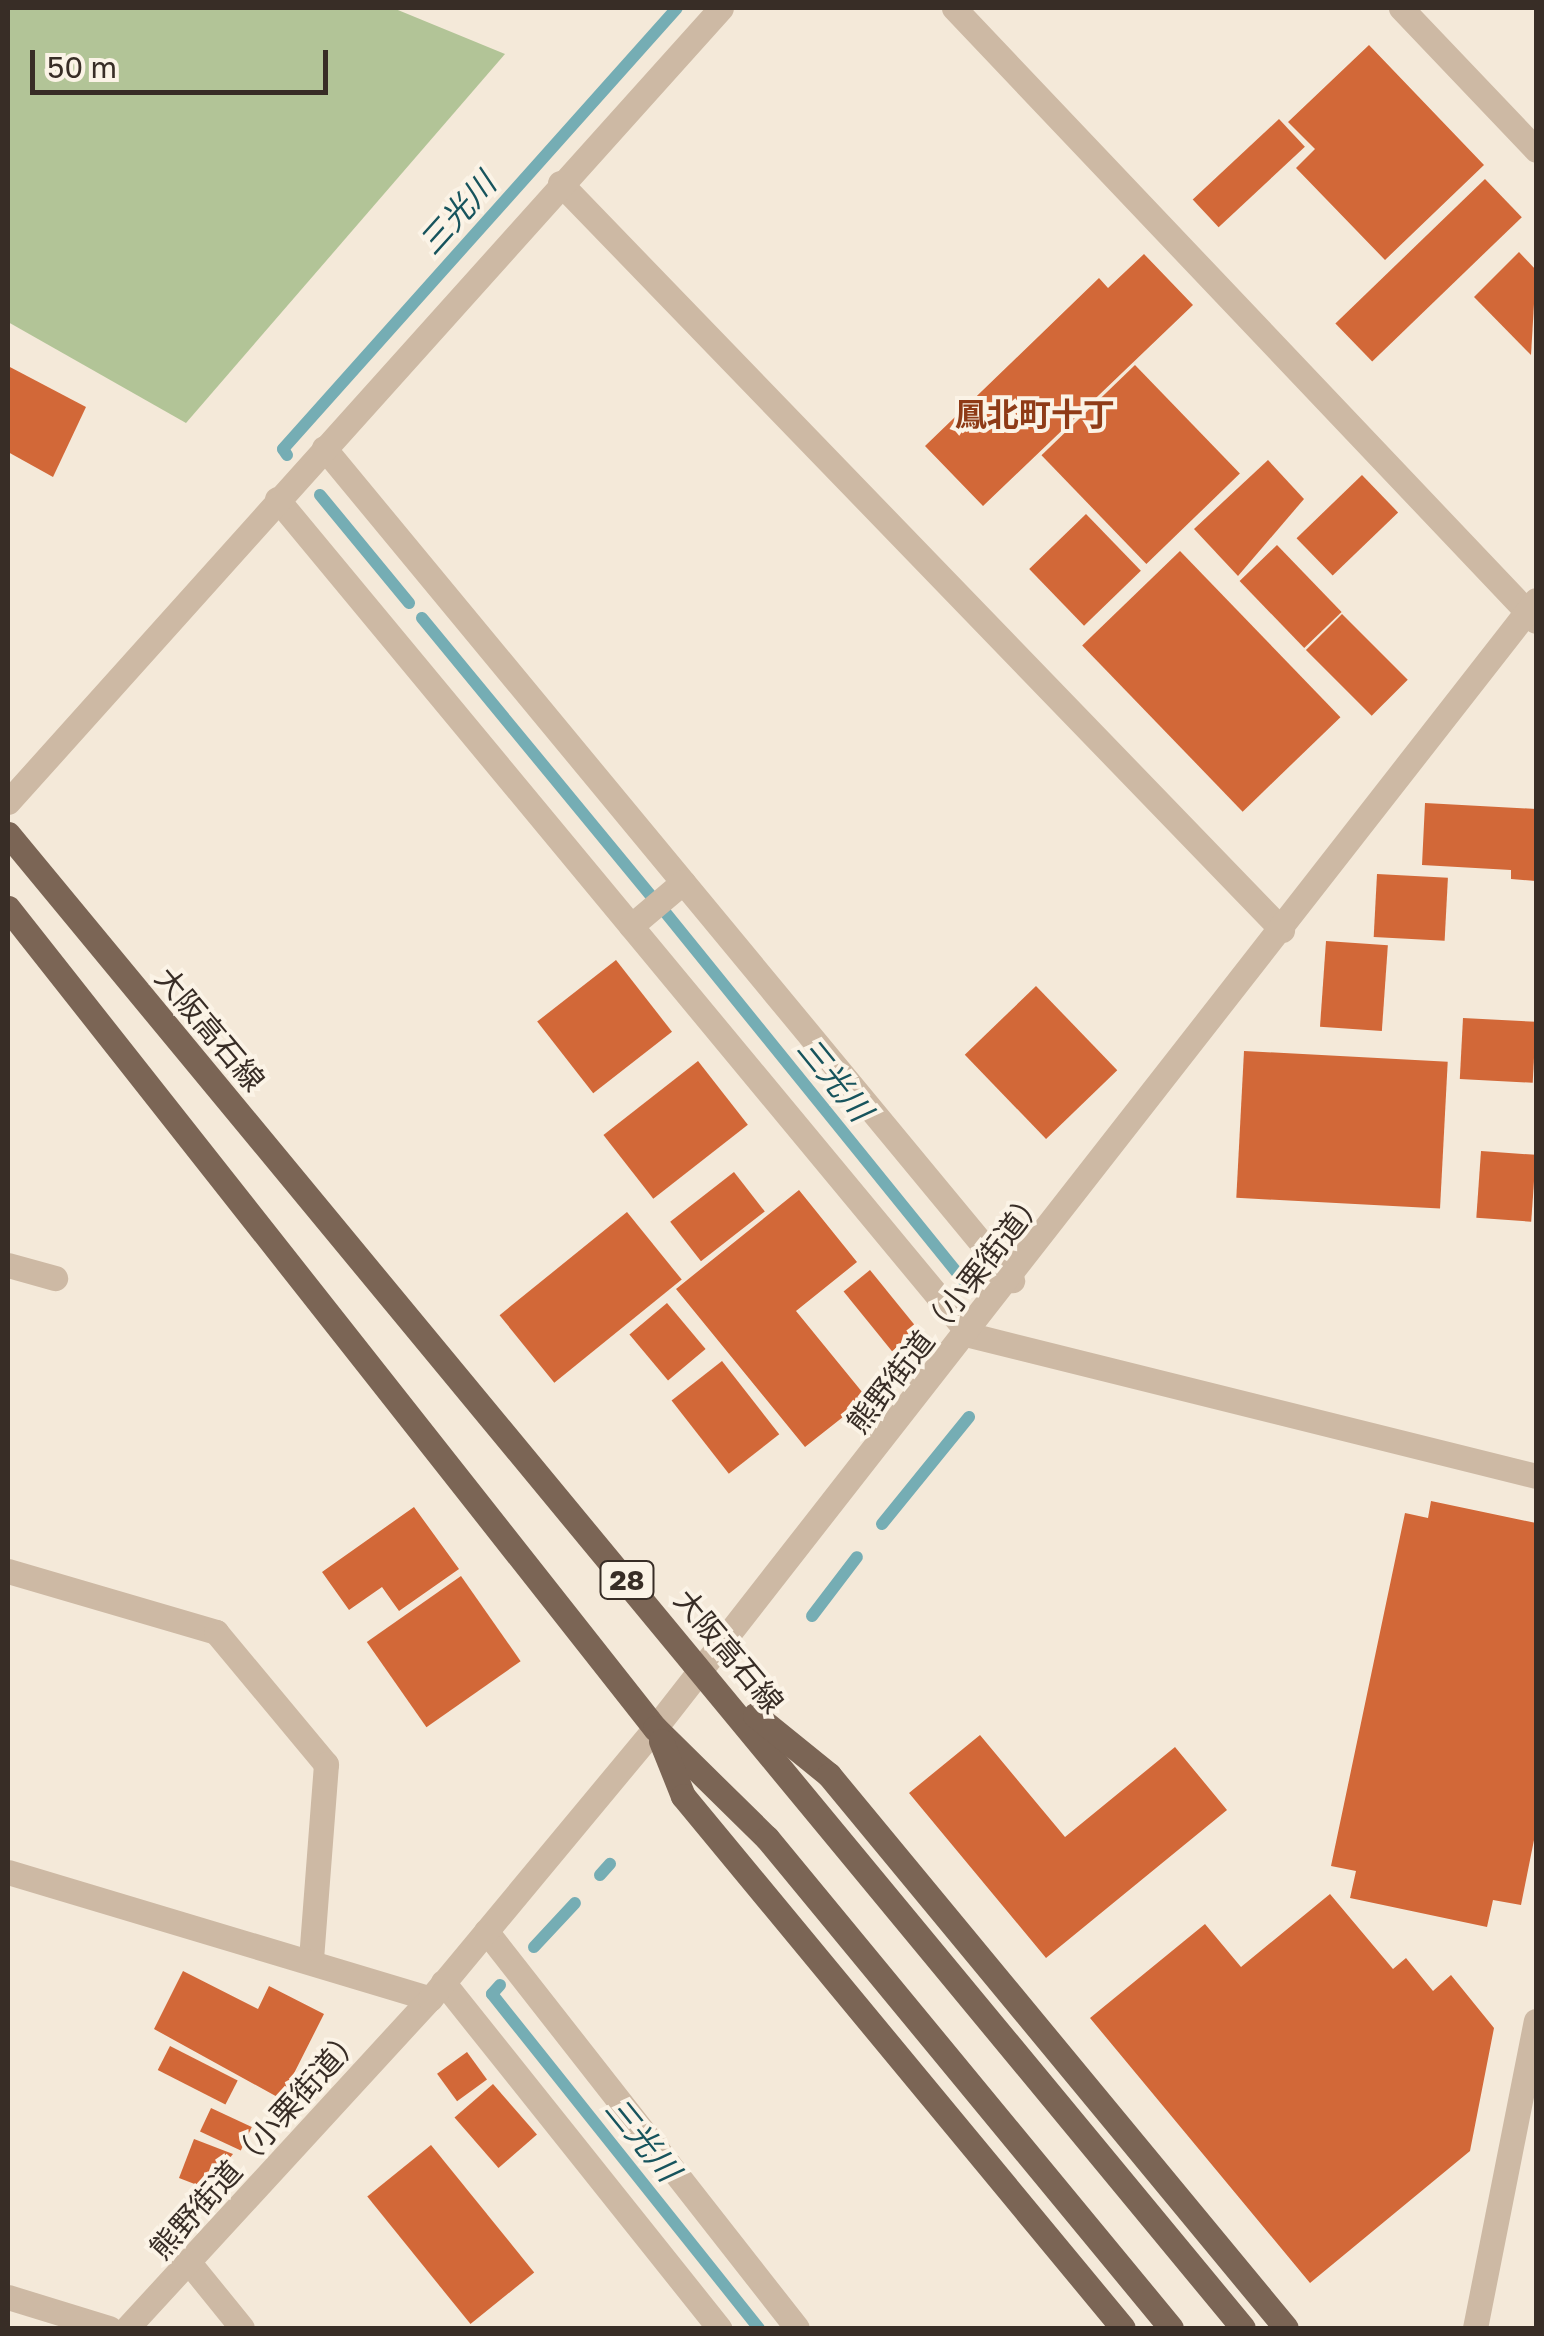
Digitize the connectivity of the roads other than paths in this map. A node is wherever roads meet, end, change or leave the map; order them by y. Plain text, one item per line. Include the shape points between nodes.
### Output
1 (721, 8) edge
2 (954, 8) edge
3 (1400, 8) edge
4 (1536, 150) edge
5 (560, 183) junction
6 (323, 448) junction
7 (282, 494) junction
8 (1533, 611) edge
9 (8, 802) edge
10 (8, 834) edge
11 (675, 889) junction
12 (8, 908) edge
13 (635, 923) junction
14 (1282, 930) junction
15 (8, 1265) edge
16 (55, 1278) dead end
17 (1012, 1280) junction
18 (970, 1335) junction
19 (1536, 1476) edge
20 (8, 1571) edge
21 (701, 1670) junction
22 (655, 1728) junction
23 (8, 1872) edge
24 (486, 1931) junction
25 (311, 1960) junction
26 (437, 1990) junction
27 (1536, 2021) edge
28 (191, 2265) junction
29 (8, 2297) edge
30 (109, 2328) edge
31 (126, 2328) edge
32 (242, 2328) edge
33 (719, 2328) edge
34 (797, 2328) edge
35 (1123, 2328) edge
36 (1171, 2328) edge
37 (1243, 2328) edge
38 (1286, 2328) edge
39 (1475, 2328) edge

1 - 5 street
2 - 8 street
3 - 4 street
5 - 6 street
5 - 14 street
6 - 7 street
6 - 11 street
7 - 9 street
7 - 13 street
8 - 14 street, 熊野街道（小栗街道）
10 - 21 main road, 大阪高石線 / 28
11 - 13 street
11 - 17 street
12 - 22 main road, 28
13 - 18 street
14 - 17 street, 熊野街道（小栗街道）
15 - 16 street
17 - 18 street, 熊野街道（小栗街道）
18 - 19 street
18 - 21 street, 熊野街道（小栗街道）
20 - 25 street via 216,1632 326,1764
21 - 22 street, 熊野街道（小栗街道）
21 - 37 main road, 大阪高石線 / 28
21 - 38 main road via 829,1775
22 - 24 street, 熊野街道（小栗街道）
22 - 35 main road via 684,1796
22 - 36 main road, 28 via 767,1838
23 - 25 street
24 - 26 street, 熊野街道（小栗街道）
24 - 34 street
25 - 26 street
26 - 28 street, 熊野街道（小栗街道）
26 - 33 street
27 - 39 street
28 - 31 street, 熊野街道（小栗街道）
28 - 32 street
29 - 30 street

